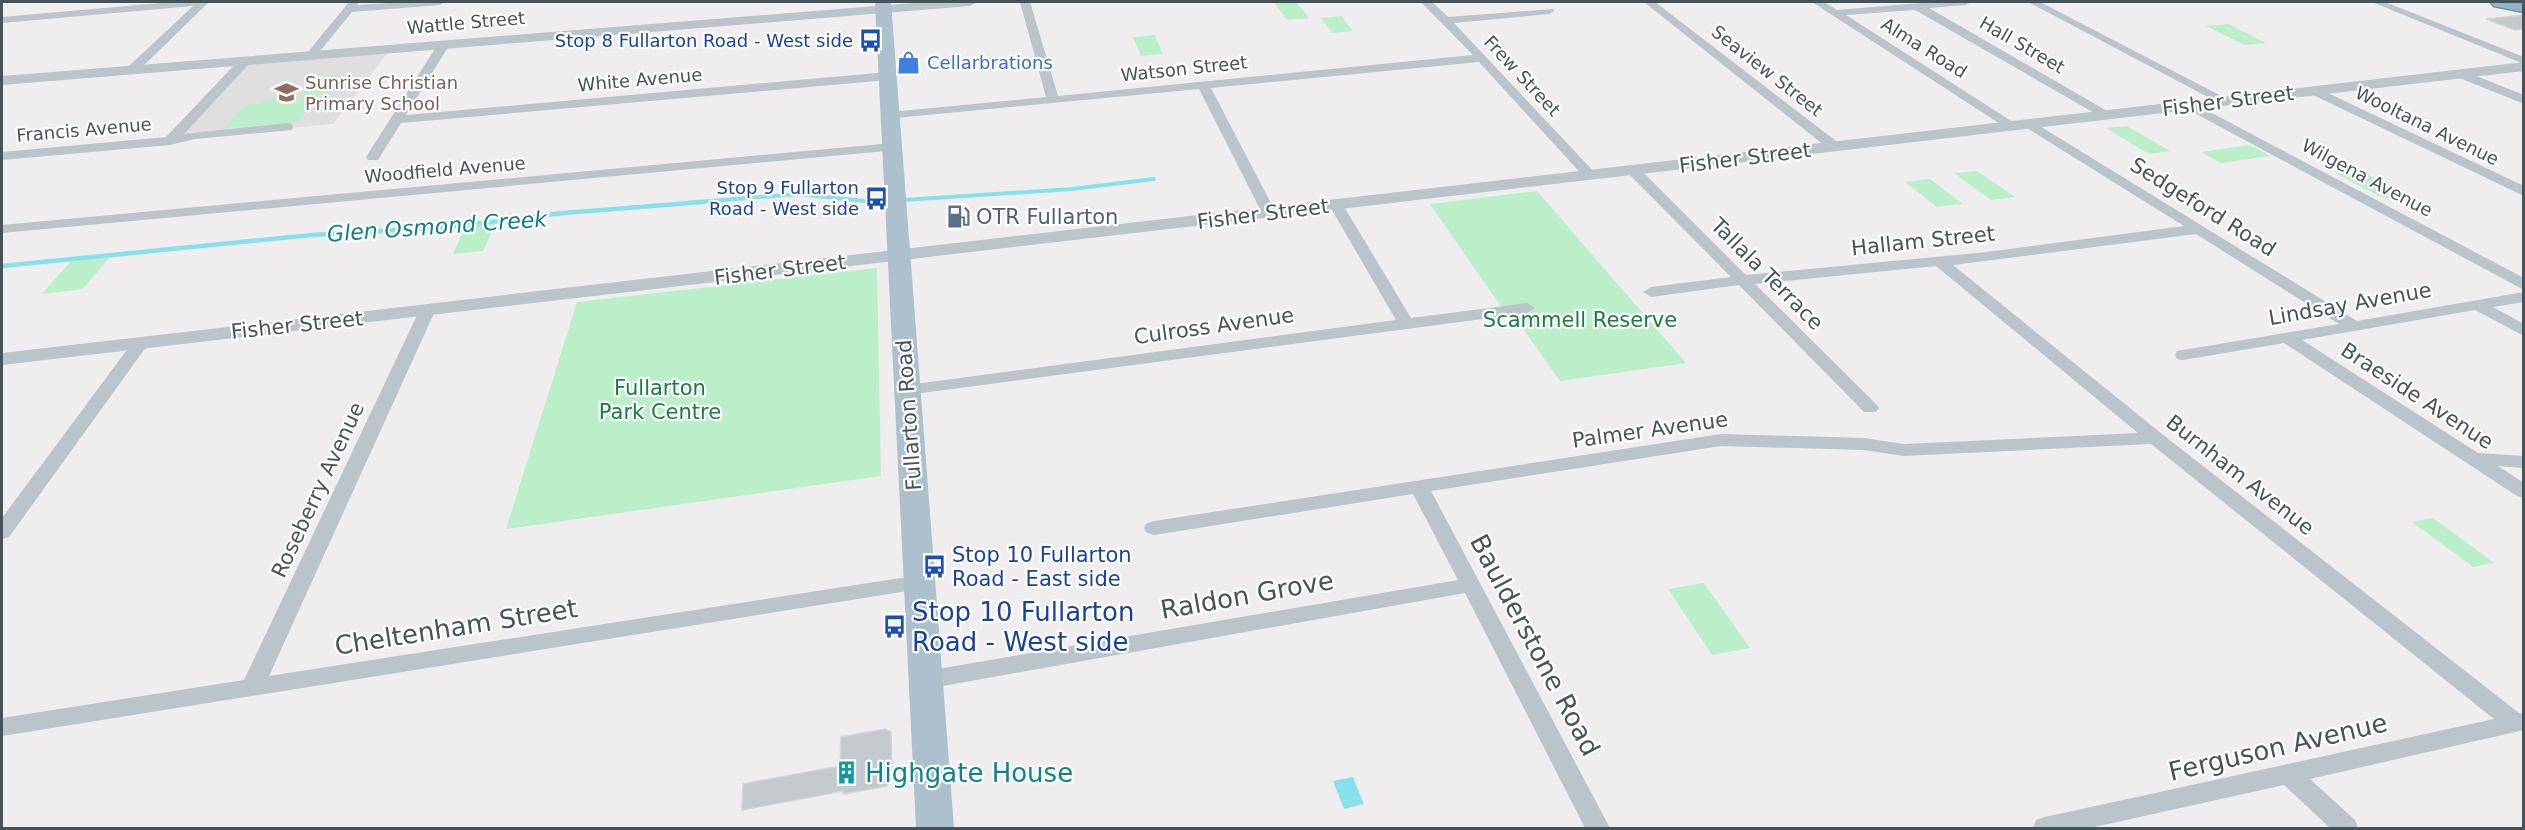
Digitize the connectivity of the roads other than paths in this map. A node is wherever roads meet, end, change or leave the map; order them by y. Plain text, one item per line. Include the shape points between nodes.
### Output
1 (204, 2) edge
2 (440, 2) edge
3 (970, 2) edge
4 (1025, 2) edge
5 (1426, 2) edge
6 (1649, 2) edge
7 (1816, 2) edge
8 (1966, 2) edge
9 (2033, 2) edge
10 (2377, 2) edge
11 (351, 5) edge
12 (883, 5) edge
13 (1917, 6) junction
14 (1550, 11) dead end
15 (1835, 13) junction
16 (2, 20) edge
17 (1445, 21) junction
18 (444, 44) junction
19 (311, 55) junction
20 (1482, 58) junction
21 (245, 61) junction
22 (2523, 61) edge
23 (2523, 66) edge
24 (132, 70) junction
25 (2461, 74) junction
26 (888, 76) junction
27 (2, 81) edge
28 (1203, 85) junction
29 (2314, 92) junction
30 (1053, 100) junction
31 (2523, 100) edge
32 (2227, 102) junction
33 (2191, 106) junction
34 (2108, 115) junction
35 (890, 116) junction
36 (396, 120) junction
37 (2031, 124) junction
38 (2013, 126) junction
39 (287, 127) dead end
40 (170, 141) junction
41 (892, 147) junction
42 (1835, 147) junction
43 (2, 156) edge
44 (373, 157) dead end
45 (1634, 171) junction
46 (1591, 176) junction
47 (2523, 192) edge
48 (1336, 205) junction
49 (1269, 213) junction
50 (2198, 229) junction
51 (2, 230) edge
52 (899, 256) junction
53 (1939, 261) junction
54 (1744, 280) junction
55 (2523, 285) edge
56 (1651, 292) dead end
57 (2523, 297) edge
58 (2477, 305) junction
59 (1527, 308) dead end
60 (427, 311) junction
61 (1406, 323) junction
62 (2354, 326) junction
63 (2523, 331) edge
64 (2286, 337) junction
65 (141, 343) junction
66 (2183, 355) dead end
67 (2, 359) edge
68 (907, 390) junction
69 (1870, 408) dead end
70 (2155, 438) junction
71 (2472, 459) junction
72 (2523, 462) edge
73 (1420, 488) junction
74 (2523, 492) edge
75 (1154, 528) dead end
76 (2, 532) edge
77 (920, 582) junction
78 (1471, 585) junction
79 (926, 680) junction
80 (252, 688) junction
81 (2519, 722) edge
82 (2, 727) edge
83 (2289, 774) junction
84 (935, 828) edge
85 (1598, 828) edge
86 (2045, 828) edge
87 (2346, 828) edge

1 - 16 street
1 - 24 street
2 - 11 street
3 - 12 street, Wattle Street
4 - 30 street
5 - 17 street, Frew Street
6 - 42 street, Seaview Street
7 - 15 street, Alma Road
8 - 13 street
9 - 32 street
10 - 22 street
11 - 19 street
12 - 18 street, Wattle Street
12 - 26 main road, Fullarton Road
13 - 15 street
13 - 34 street, Hall Street
14 - 17 street
15 - 38 street, Alma Road
17 - 20 street, Frew Street
18 - 19 street, Wattle Street
18 - 36 street
19 - 21 street, Wattle Street
20 - 28 street, Watson Street
20 - 46 street, Frew Street
21 - 24 street, Wattle Street
21 - 40 street, Francis Avenue
23 - 25 street, Fisher Street
24 - 27 street, Wattle Street
25 - 29 street, Fisher Street
25 - 31 street
26 - 35 main road, Fullarton Road
26 - 36 street, White Avenue
28 - 30 street, Watson Street
28 - 49 street
29 - 32 street, Fisher Street
29 - 47 street, Wooltana Avenue
30 - 35 street, Watson Street
32 - 33 street, Fisher Street
33 - 34 street, Fisher Street
33 - 55 street, Wilgena Avenue
34 - 37 street, Fisher Street
35 - 41 main road, Fullarton Road
36 - 44 street
37 - 38 street, Fisher Street
37 - 50 street, Sedgeford Road
38 - 42 street, Fisher Street
39 - 40 street, Francis Avenue
40 - 43 street, Francis Avenue
41 - 51 street, Woodfield Avenue
41 - 52 main road, Fullarton Road
42 - 45 street, Fisher Street
45 - 46 street, Fisher Street
45 - 54 street, Tallala Terrace
46 - 48 street, Fisher Street
48 - 49 street, Fisher Street
48 - 61 street
49 - 52 street, Fisher Street
50 - 53 street, Hallam Street
50 - 62 street, Sedgeford Road
52 - 60 street, Fisher Street
52 - 68 main road, Fullarton Road
53 - 54 street, Hallam Street
53 - 70 street, Burnham Avenue
54 - 56 street, Hallam Street
54 - 69 street, Tallala Terrace
57 - 58 street, Lindsay Avenue
58 - 62 street, Lindsay Avenue
58 - 63 street
59 - 61 street, Culross Avenue
60 - 65 street, Fisher Street
60 - 80 street, Roseberry Avenue
61 - 68 street, Culross Avenue
62 - 64 street, Lindsay Avenue
64 - 66 street, Lindsay Avenue
64 - 71 street, Braeside Avenue
65 - 67 street, Fisher Street
65 - 76 street
68 - 77 main road, Fullarton Road
70 - 73 street, Palmer Avenue via 1904,450 1864,444 1721,440
70 - 81 street, Burnham Avenue
71 - 72 street
71 - 74 street, Braeside Avenue
73 - 75 street, Palmer Avenue
73 - 78 street, Baulderstone Road
77 - 79 main road, Fullarton Road
77 - 80 street, Cheltenham Street
78 - 79 street, Raldon Grove
78 - 85 street, Baulderstone Road
79 - 84 main road, Fullarton Road
80 - 82 street, Cheltenham Street
81 - 83 street, Ferguson Avenue
83 - 86 street, Ferguson Avenue
83 - 87 street

